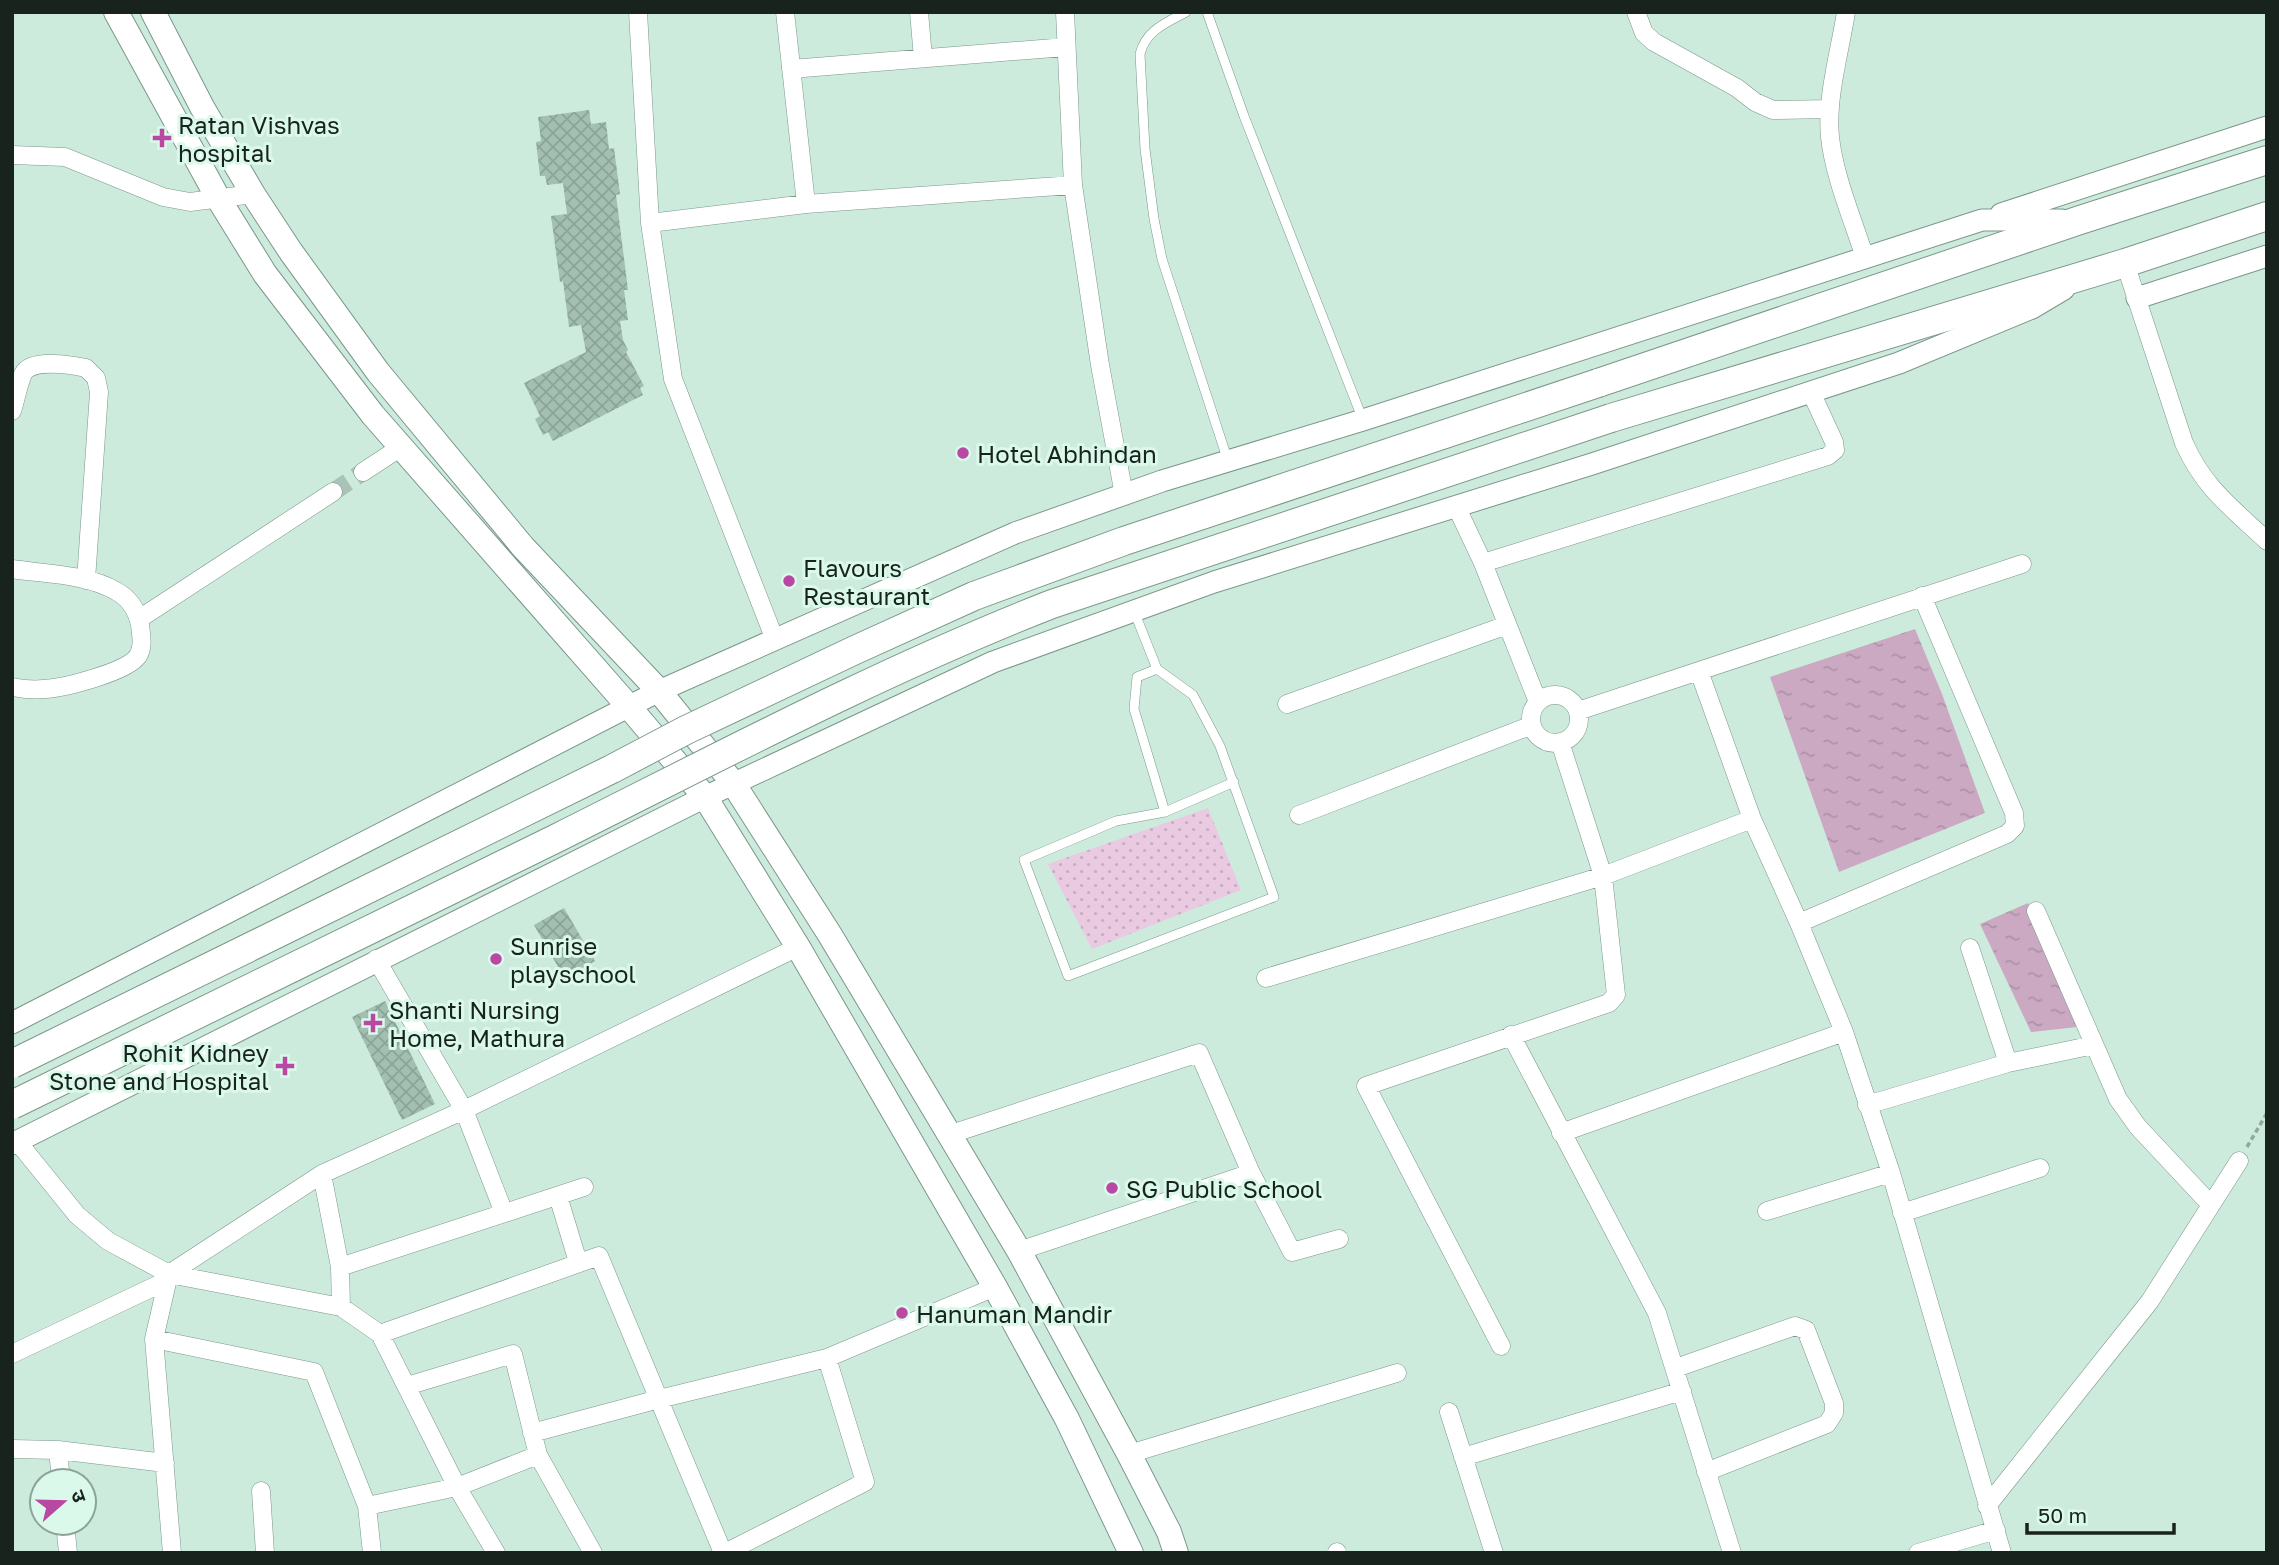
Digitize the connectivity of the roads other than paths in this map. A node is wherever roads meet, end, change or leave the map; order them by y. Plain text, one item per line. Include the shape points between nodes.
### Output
1 (116, 12) edge
2 (153, 12) edge
3 (638, 12) edge
4 (785, 12) edge
5 (919, 12) edge
6 (1065, 12) edge
7 (1186, 12) edge
8 (1207, 12) edge
9 (1636, 12) edge
10 (1846, 12) edge
11 (1066, 47) junction
12 (923, 58) junction
13 (791, 69) junction
14 (1830, 109) junction
15 (2267, 127) edge
16 (12, 156) edge
17 (2267, 160) edge
18 (1073, 185) junction
19 (253, 194) junction
20 (218, 198) junction
21 (806, 204) junction
22 (2267, 216) edge
23 (1982, 220) junction
24 (2080, 220) junction
25 (650, 223) junction
26 (2267, 256) edge
27 (1865, 258) junction
28 (2125, 263) junction
29 (2090, 273) junction
30 (2137, 298) junction
31 (1811, 392) junction
32 (12, 411) edge
33 (1363, 419) junction
34 (401, 447) junction
35 (1228, 461) junction
36 (363, 472) tunnel mouth
37 (332, 492) tunnel mouth
38 (1124, 495) junction
39 (1456, 506) junction
40 (2267, 541) edge
41 (1483, 563) junction
42 (2022, 564) dead end
43 (12, 569) edge
44 (86, 580) junction
45 (1922, 596) junction
46 (1134, 610) junction
47 (139, 619) junction
48 (1507, 625) junction
49 (775, 640) junction
50 (1157, 669) junction
51 (1699, 671) junction
52 (12, 687) edge
53 (659, 691) junction
54 (1538, 702) junction
55 (1287, 704) dead end
56 (630, 708) junction
57 (1578, 711) junction
58 (1532, 725) junction
59 (1560, 742) junction
60 (1234, 782) junction
61 (733, 783) junction
62 (705, 797) junction
63 (1165, 811) junction
64 (1299, 816) dead end
65 (1752, 819) junction
66 (1603, 876) junction
67 (2036, 911) dead end
68 (1799, 923) junction
69 (798, 947) junction
70 (1970, 948) dead end
71 (376, 959) junction
72 (1266, 978) dead end
73 (12, 1023) edge
74 (1844, 1031) junction
75 (1511, 1035) junction
76 (2094, 1045) junction
77 (2008, 1063) junction
78 (12, 1064) edge
79 (12, 1105) edge
80 (1867, 1105) junction
81 (464, 1110) junction
82 (1561, 1133) junction
83 (948, 1135) junction
84 (14, 1142) edge
85 (2239, 1161) road end
86 (2040, 1168) dead end
87 (1251, 1173) junction
88 (322, 1174) junction
89 (1891, 1174) junction
90 (584, 1187) dead end
91 (558, 1196) junction
92 (2211, 1205) junction
93 (1766, 1211) dead end
94 (504, 1213) junction
95 (1902, 1213) junction
96 (1339, 1239) dead end
97 (1019, 1251) junction
98 (578, 1262) junction
99 (340, 1267) junction
100 (169, 1277) junction
101 (995, 1287) junction
102 (341, 1307) junction
103 (380, 1334) junction
104 (154, 1339) junction
105 (1501, 1346) dead end
106 (12, 1354) edge
107 (827, 1358) junction
108 (1676, 1367) junction
109 (1397, 1373) dead end
110 (407, 1386) junction
111 (1682, 1391) junction
112 (659, 1399) junction
113 (1449, 1412) dead end
114 (532, 1433) junction
115 (12, 1449) edge
116 (58, 1450) junction
117 (1129, 1454) junction
118 (538, 1455) junction
119 (1463, 1457) junction
120 (165, 1463) junction
121 (60, 1467) edge
122 (1706, 1472) junction
123 (457, 1487) junction
124 (261, 1491) dead end
125 (367, 1506) junction
126 (1987, 1506) junction
127 (1996, 1530) junction
128 (172, 1553) edge
129 (265, 1553) edge
130 (372, 1553) edge
131 (496, 1553) edge
132 (593, 1553) edge
133 (724, 1553) edge
134 (1131, 1553) edge
135 (1176, 1553) edge
136 (1494, 1553) edge
137 (1731, 1553) edge
138 (1918, 1553) edge
139 (2002, 1553) edge

1 - 20 main road
2 - 19 main road
3 - 25 street
4 - 13 street
5 - 12 street
6 - 11 street
7 - 35 lane via 1151,31 1143,41 1145,149 1162,259
8 - 33 lane
9 - 14 street via 1644,33 1654,42 1755,102 1773,110
10 - 14 street
11 - 12 street
11 - 18 street
12 - 13 street
13 - 21 street
14 - 27 street via 1833,155
15 - 23 street
16 - 20 street via 65,157 163,197 190,202
17 - 24 highway
18 - 21 street
18 - 38 street
19 - 20 street
19 - 53 main road via 378,372 523,547
20 - 34 main road via 265,274
21 - 25 street
22 - 28 highway
23 - 24 street
23 - 27 street
24 - 78 highway, bridge via 1124,541 974,596 686,730
25 - 49 street via 673,379
26 - 30 street
27 - 33 street
28 - 29 highway
28 - 30 street
29 - 31 street via 2032,308 1899,363
29 - 79 highway, bridge via 1611,418 1052,604 981,632
30 - 40 street via 2195,467
31 - 39 street
31 - 41 street via 1834,442 1835,450 1828,456
32 - 44 street via 23,374 31,366 86,368 96,378 99,392
33 - 35 street
34 - 36 street
34 - 56 main road
35 - 38 street
37 - 47 street
38 - 49 street via 1015,533
39 - 41 street
39 - 46 street
41 - 48 street
42 - 45 street
43 - 44 street
44 - 47 street via 123,595
45 - 51 street
45 - 68 street via 2014,813 2015,826 2007,834
46 - 50 lane
46 - 61 street via 993,663
47 - 52 street via 142,649 130,664 66,685
48 - 54 street
48 - 55 street
49 - 53 street
50 - 60 lane via 1193,695
50 - 63 lane via 1137,677 1134,709
51 - 57 street
51 - 65 street
53 - 56 street
53 - 61 main road
54 - 57 street via 1554,695 1564,697
54 - 58 street
56 - 62 main road
56 - 73 street
57 - 59 street via 1576,731
58 - 59 street via 1543,739
58 - 64 street
59 - 66 street
60 - 63 lane
60 - 63 lane via 1274,897 1068,976 1024,860 1116,821
61 - 62 street
61 - 83 main road via 830,935
62 - 69 main road
62 - 71 street
65 - 66 street
65 - 68 street
66 - 72 street
66 - 75 street via 1616,995 1609,1003
67 - 76 street
68 - 74 street
69 - 81 street
69 - 101 main road
70 - 77 street
71 - 81 street
71 - 84 street
74 - 80 street
74 - 82 street
75 - 82 street
75 - 105 street via 1366,1086
76 - 77 street
76 - 92 street via 2118,1099 2138,1128
77 - 80 street
80 - 89 street
81 - 88 street
81 - 94 street
82 - 108 street via 1648,1295
83 - 87 street via 1199,1053
83 - 97 main road
84 - 100 street via 93,1230
85 - 92 street
86 - 95 street
87 - 96 street via 1292,1252
87 - 97 street
88 - 99 street
88 - 100 street
89 - 93 street
89 - 95 street
90 - 91 street
91 - 94 street
91 - 98 street
92 - 126 street via 2131,1326
94 - 99 street
95 - 126 street
97 - 117 main road
98 - 103 street
98 - 112 street via 599,1256
99 - 102 street
100 - 102 street
100 - 104 street
100 - 106 street
101 - 107 street
101 - 134 main road via 1067,1419
102 - 103 street
103 - 110 street
104 - 120 street
104 - 125 street via 314,1371
107 - 112 street
107 - 133 street via 865,1482
108 - 111 street
108 - 122 street via 1795,1326 1806,1330 1834,1403 1834,1413 1826,1424
109 - 117 street
110 - 114 street via 513,1354
110 - 123 street
111 - 119 street
111 - 122 street
112 - 114 street
112 - 133 street
113 - 119 street
114 - 118 street
115 - 116 street
116 - 120 street
116 - 121 street
117 - 135 main road
118 - 123 street
118 - 132 street
119 - 136 street
120 - 128 street
122 - 137 street
123 - 125 street
123 - 131 street
124 - 129 street
125 - 130 street
126 - 127 street
127 - 138 street
127 - 139 street

